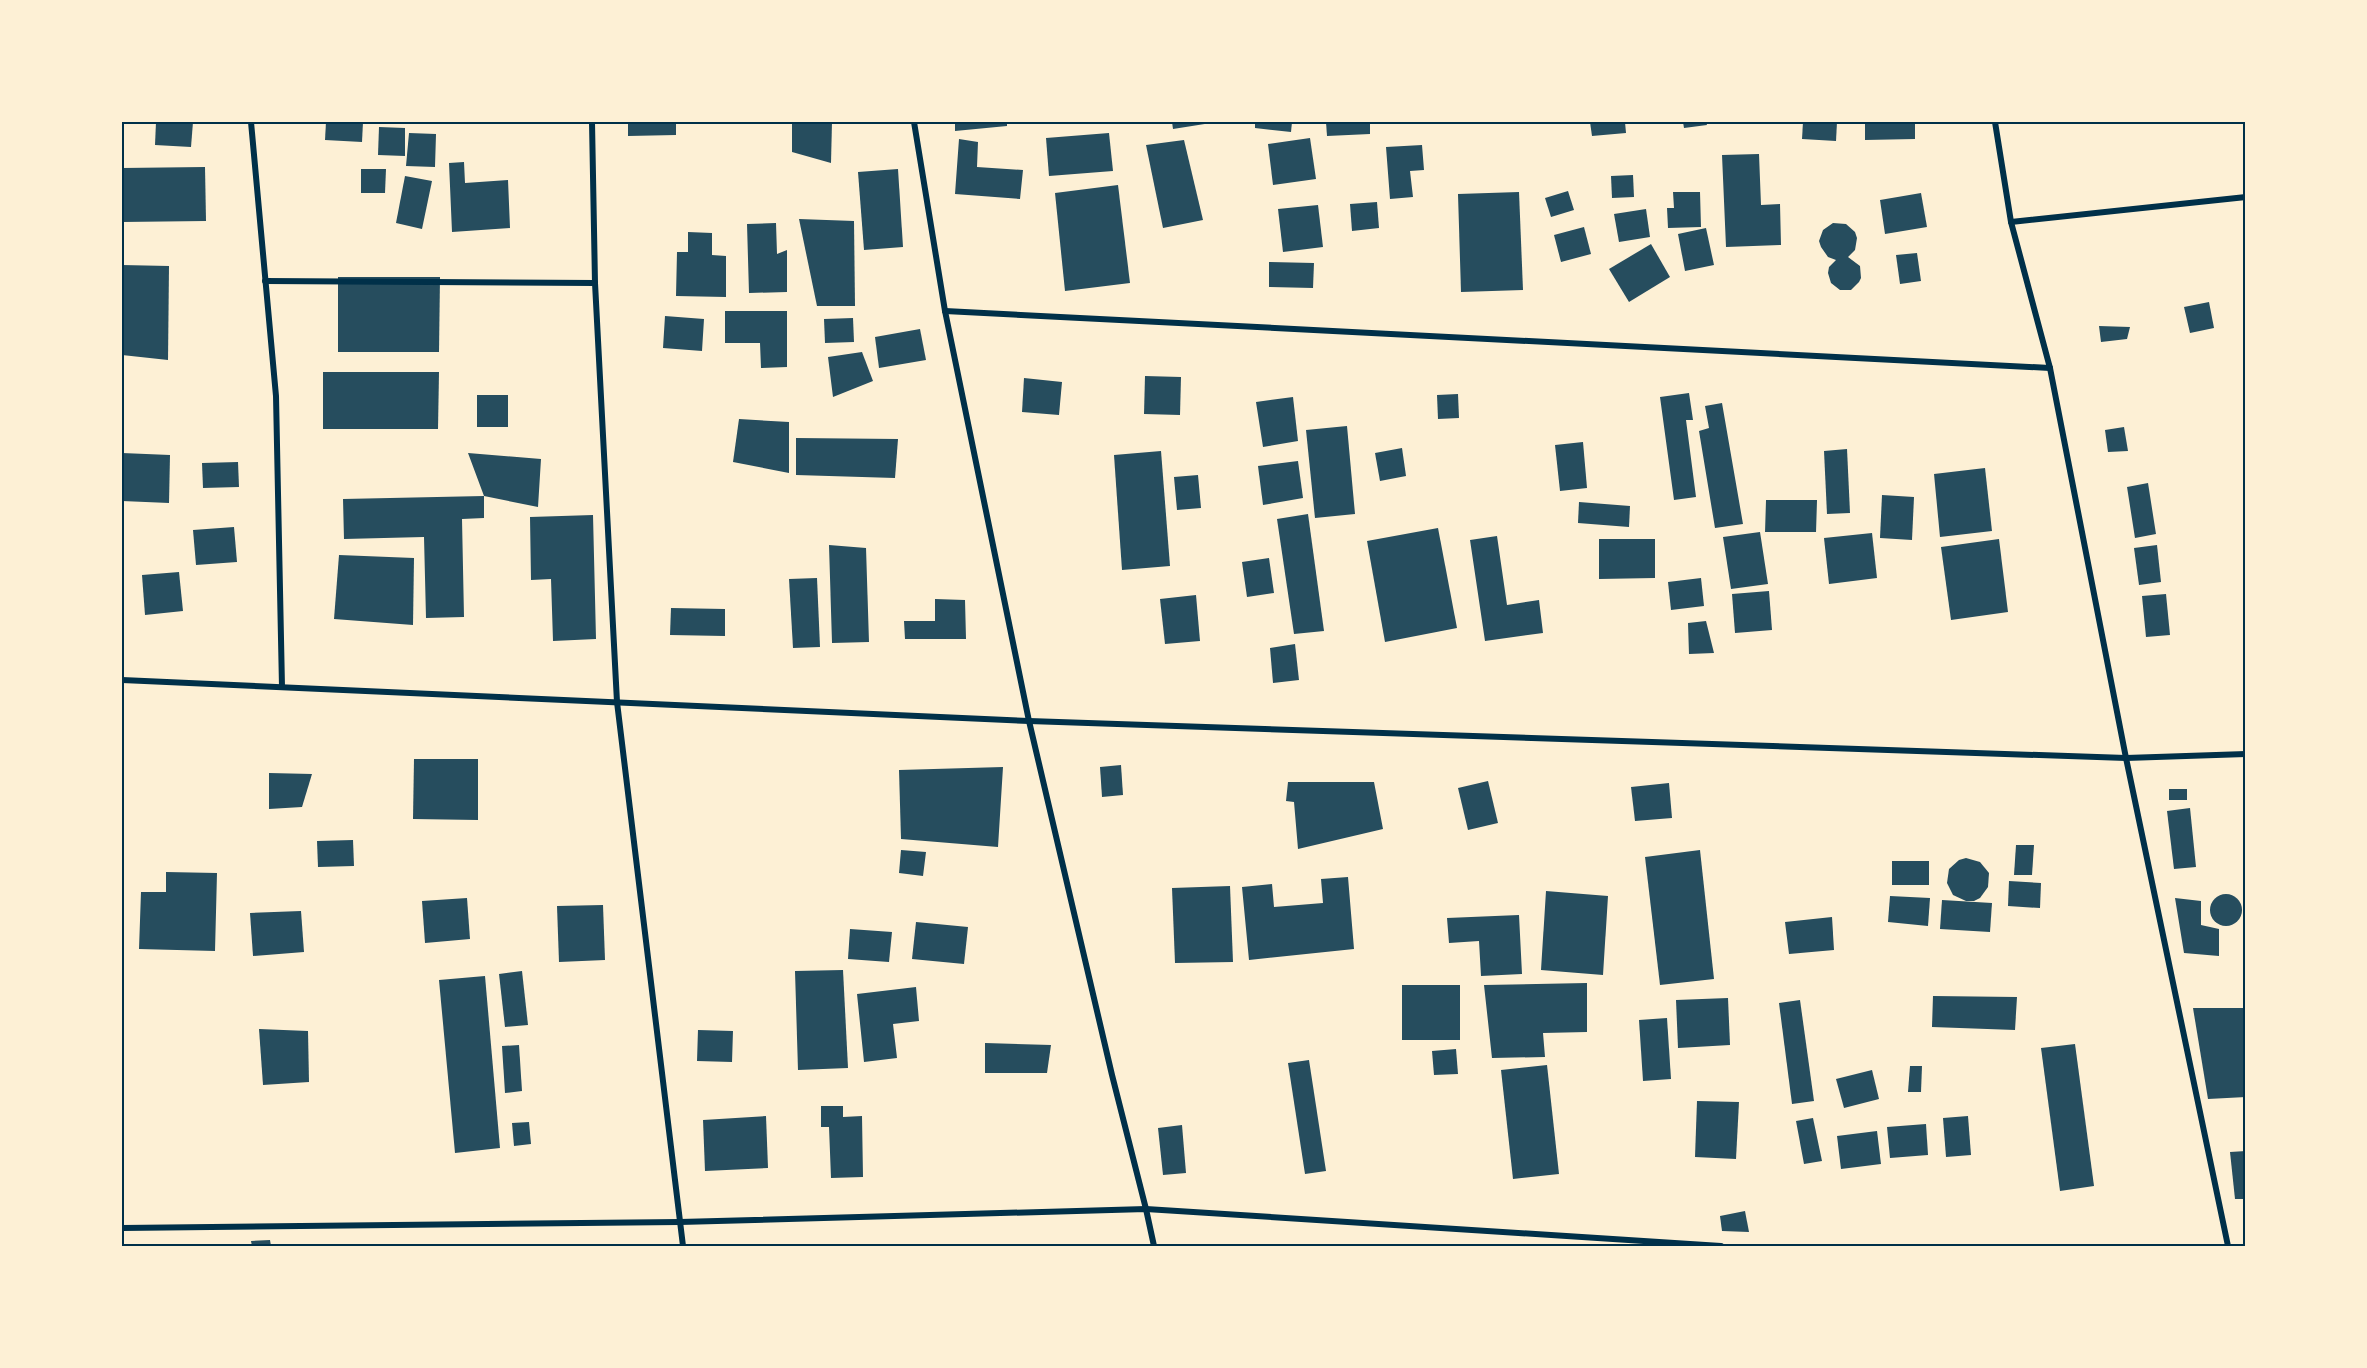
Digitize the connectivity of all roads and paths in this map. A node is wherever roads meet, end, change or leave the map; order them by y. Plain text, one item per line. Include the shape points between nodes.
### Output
1 (251, 122) edge
2 (592, 122) edge
3 (914, 122) edge
4 (1995, 122) edge
5 (2246, 197) edge
6 (2011, 222) junction
7 (265, 281) junction
8 (595, 283) junction
9 (945, 311) junction
10 (2050, 368) junction
11 (122, 680) edge
12 (282, 687) junction
13 (617, 702) junction
14 (1029, 721) junction
15 (2246, 754) edge
16 (2126, 758) junction
17 (1146, 1209) junction
18 (680, 1222) junction
19 (122, 1228) edge
20 (683, 1246) edge
21 (1154, 1246) edge
22 (1721, 1246) edge
23 (2228, 1246) edge

1 - 7 street
2 - 8 street
3 - 9 street
4 - 6 street
5 - 6 street
6 - 10 street
7 - 8 street
7 - 12 street via 276,396
8 - 13 street
9 - 10 street
9 - 14 street
10 - 16 street
11 - 12 street
12 - 13 street
13 - 14 street
13 - 18 street
14 - 16 street
14 - 17 street
15 - 16 street
16 - 23 street
17 - 18 street
17 - 21 street
17 - 22 street
18 - 19 street
18 - 20 street

